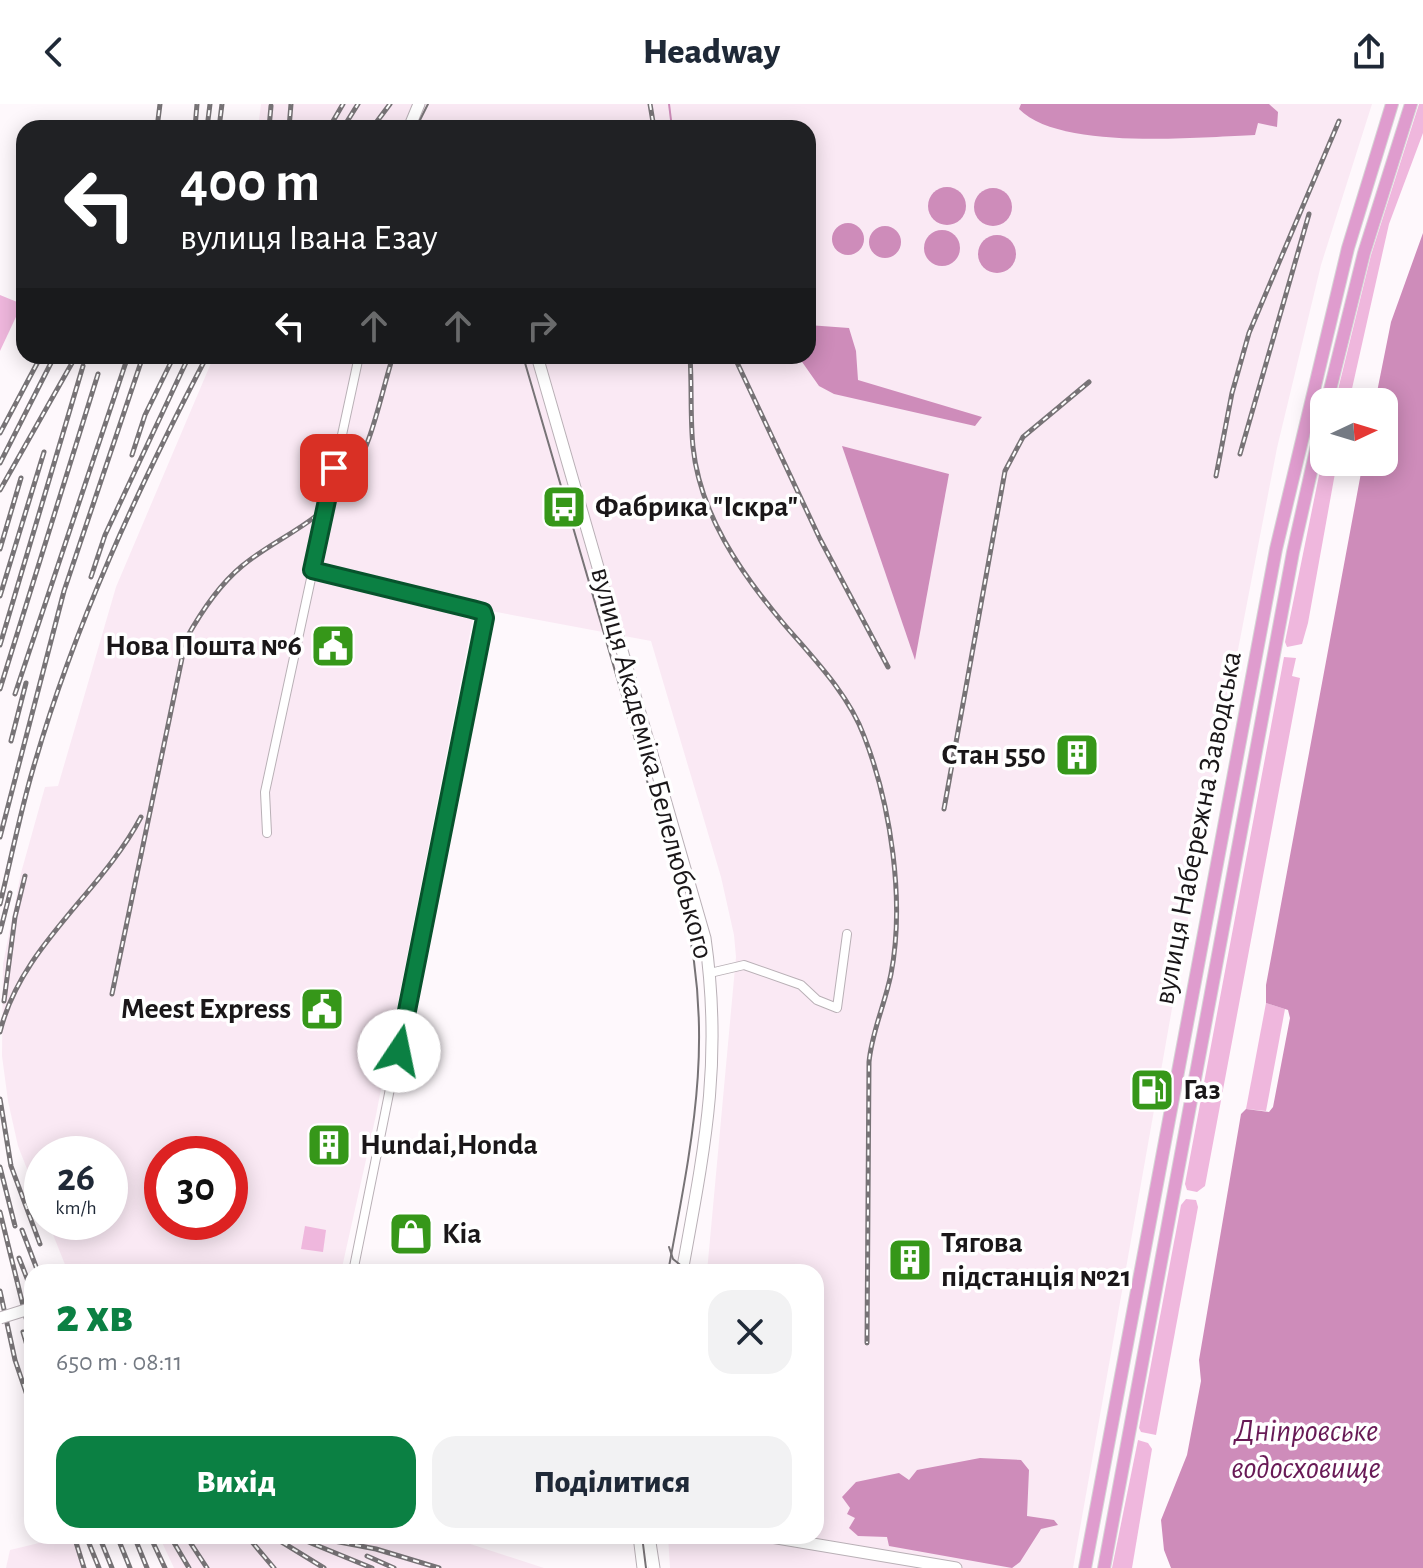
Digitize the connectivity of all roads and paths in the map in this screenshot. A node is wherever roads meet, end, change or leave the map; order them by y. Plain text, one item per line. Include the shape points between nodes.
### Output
1 (1392, 104) edge
2 (1411, 104) edge
3 (357, 364) edge
4 (539, 364) edge
5 (1330, 388) edge
6 (1310, 476) edge
7 (312, 570) junction
8 (267, 833) dead end
9 (847, 934) dead end
10 (710, 973) junction
11 (355, 1264) edge
12 (683, 1264) edge
13 (24, 1310) edge
14 (0, 1318) edge
15 (640, 1544) edge
16 (650, 1544) edge
17 (813, 1544) edge
18 (643, 1568) edge
19 (654, 1568) edge
20 (956, 1568) edge
21 (1085, 1568) edge
22 (1104, 1568) edge

1 - 21 main road, вулиця Набережна Заводська via 1348,248 1276,549
2 - 5 main road via 1364,253
3 - 7 street
4 - 10 street, вулиця Академіка Белелюбського via 694,892
6 - 22 main road, вулиця Набережна Заводська
7 - 8 street via 265,792
7 - 11 street via 483,612 485,618
9 - 10 street via 837,1008 817,1000 801,985 744,965
10 - 12 street, вулиця Академіка Белелюбського via 712,1101
13 - 14 street, bridge
15 - 18 street
16 - 19 street
17 - 20 street

